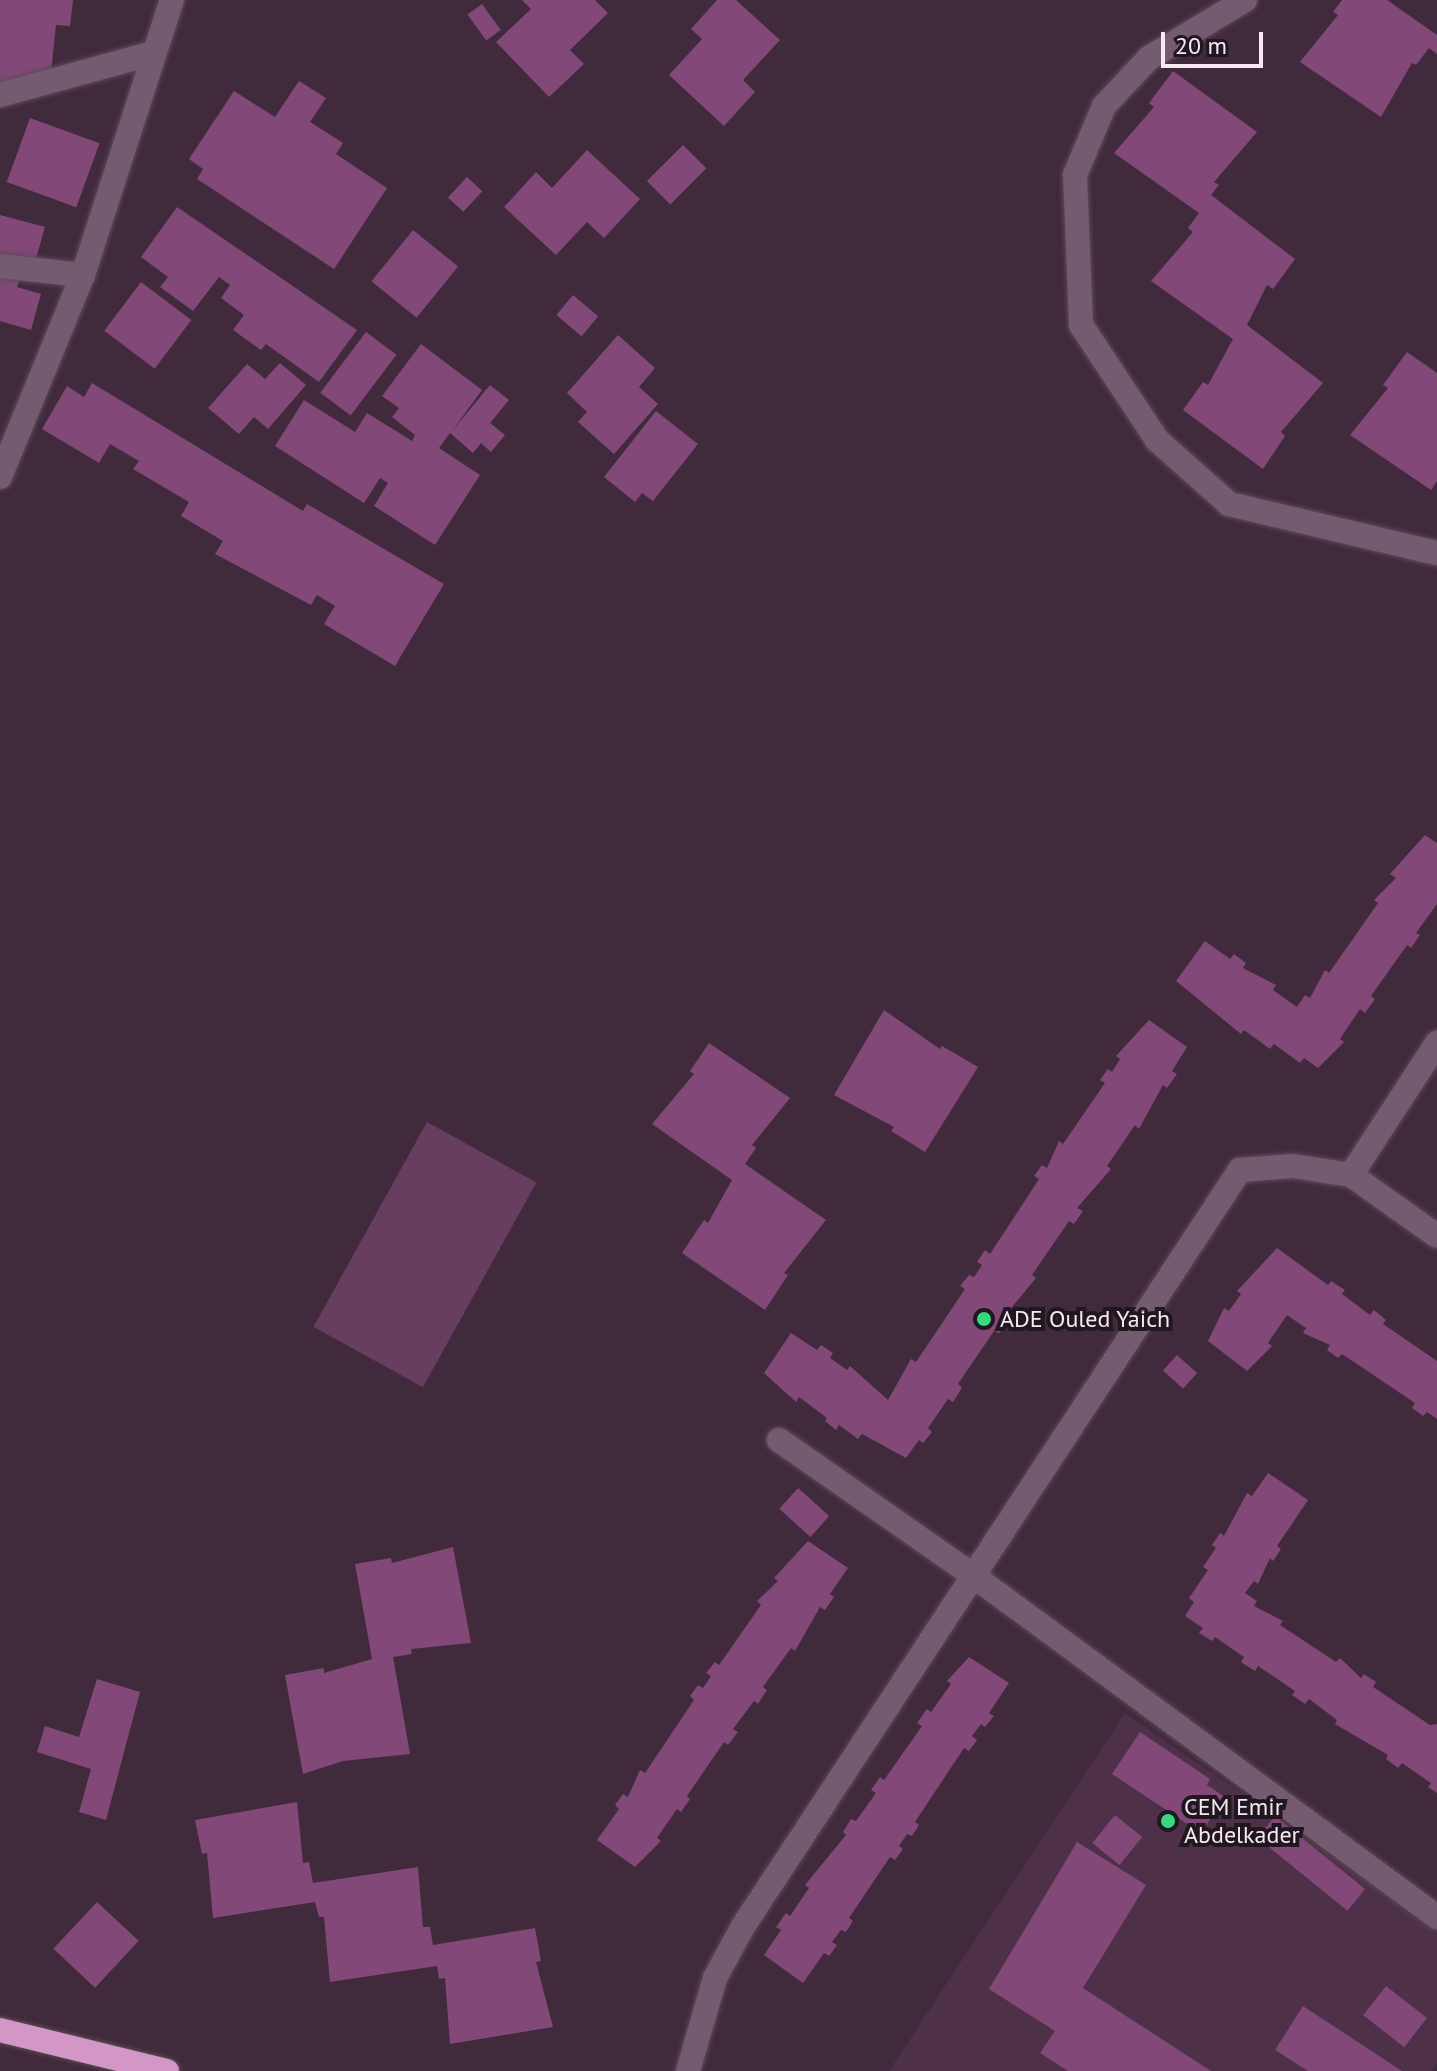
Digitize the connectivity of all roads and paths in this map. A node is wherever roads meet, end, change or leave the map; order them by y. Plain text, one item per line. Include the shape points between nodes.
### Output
1 (172, 0) edge
2 (1245, 0) edge
3 (154, 53) junction
4 (0, 95) edge
5 (0, 266) edge
6 (83, 275) junction
7 (0, 477) edge
8 (1437, 553) edge
9 (1437, 1043) edge
10 (1351, 1175) junction
11 (1437, 1236) edge
12 (779, 1440) dead end
13 (971, 1574) junction
14 (1437, 1917) edge
15 (0, 2030) edge
16 (167, 2071) edge
17 (688, 2071) edge

1 - 3 street
2 - 8 street via 1149,58 1104,106 1075,175 1081,325 1157,440 1229,504
3 - 4 street
3 - 6 street
5 - 6 street
6 - 7 street
9 - 10 street
10 - 11 street
10 - 13 street via 1293,1166 1240,1170
12 - 13 street
13 - 14 street
13 - 17 street via 742,1928 715,1978
15 - 16 highway

